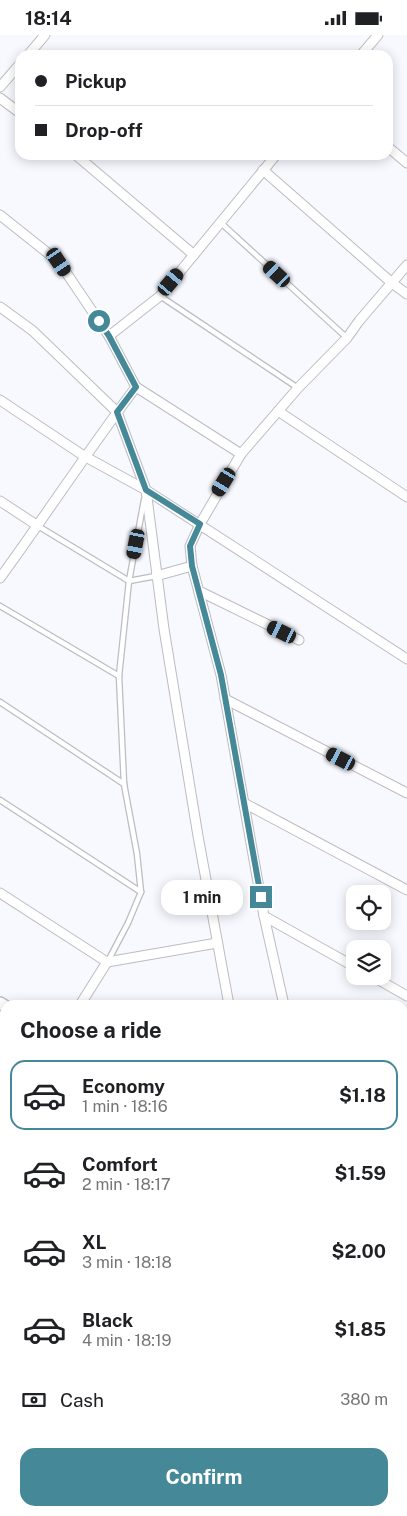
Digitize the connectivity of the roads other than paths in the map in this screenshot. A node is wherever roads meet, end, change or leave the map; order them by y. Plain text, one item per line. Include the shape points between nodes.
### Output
1 (45, 35) edge
2 (378, 35) edge
3 (32, 50) edge
4 (365, 50) edge
5 (15, 70) edge
6 (0, 87) edge
7 (0, 98) edge
8 (15, 109) edge
9 (393, 151) edge
10 (82, 160) edge
11 (272, 160) edge
12 (407, 163) edge
13 (263, 170) junction
14 (0, 215) edge
15 (221, 223) junction
16 (194, 255) junction
17 (407, 265) edge
18 (392, 283) junction
19 (407, 294) edge
20 (160, 296) junction
21 (0, 307) edge
22 (109, 336) junction
23 (347, 338) junction
24 (136, 387) junction
25 (298, 387) junction
26 (0, 399) edge
27 (278, 411) junction
28 (117, 412) junction
29 (241, 454) junction
30 (84, 456) junction
31 (146, 490) junction
32 (407, 497) edge
33 (0, 501) edge
34 (200, 524) junction
35 (38, 526) junction
36 (192, 566) junction
37 (156, 576) junction
38 (0, 578) edge
39 (129, 581) junction
40 (199, 591) junction
41 (0, 606) edge
42 (298, 640) dead end
43 (407, 659) edge
44 (119, 675) junction
45 (225, 699) junction
46 (0, 702) edge
47 (124, 784) junction
48 (407, 793) edge
49 (0, 799) edge
50 (244, 803) junction
51 (407, 890) edge
52 (141, 892) junction
53 (0, 893) edge
54 (264, 916) junction
55 (217, 943) junction
56 (346, 962) edge
57 (107, 963) junction
58 (388, 985) edge
59 (407, 996) edge
60 (83, 1000) edge
61 (228, 1000) edge
62 (283, 1000) edge

1 - 3 street
2 - 4 street
5 - 6 street
7 - 8 street
9 - 12 street
10 - 16 street
11 - 13 street
13 - 15 street
13 - 18 street
14 - 22 street via 59,262
15 - 16 street
15 - 23 lane
16 - 20 street
17 - 18 street
18 - 19 street
18 - 23 street
20 - 22 street
20 - 25 lane
21 - 28 street via 33,331
22 - 24 street
23 - 25 street
24 - 28 street
24 - 29 street
25 - 27 street
26 - 30 street
27 - 29 street
27 - 32 street
28 - 30 street
28 - 31 street
29 - 34 street
30 - 31 street
30 - 35 street
31 - 34 street
31 - 37 street
31 - 39 lane
33 - 35 street
34 - 36 street via 190,546
34 - 43 street
35 - 38 street
35 - 39 lane
36 - 37 street
36 - 40 street
37 - 39 lane
37 - 55 street
39 - 44 lane
40 - 42 street
40 - 45 street
41 - 44 lane
44 - 47 lane
45 - 48 street
45 - 50 street
46 - 47 lane
47 - 52 lane
49 - 52 lane
50 - 51 street
50 - 54 street
52 - 57 lane
53 - 57 street
54 - 56 street
54 - 62 street
55 - 57 street
55 - 61 street
57 - 60 street
58 - 59 street

